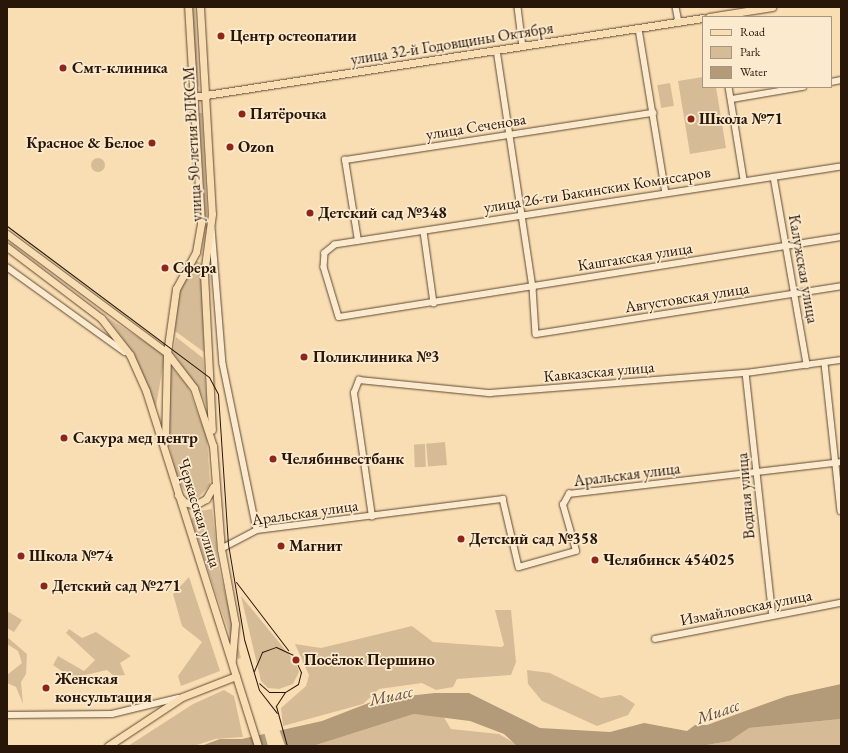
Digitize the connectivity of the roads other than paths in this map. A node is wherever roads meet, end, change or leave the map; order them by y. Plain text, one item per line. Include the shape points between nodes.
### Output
1 (188, 7) edge
2 (200, 7) edge
3 (518, 7) edge
4 (676, 7) edge
5 (772, 7) edge
6 (717, 16) edge
7 (702, 18) edge
8 (679, 23) junction
9 (639, 29) junction
10 (523, 46) junction
11 (497, 50) junction
12 (730, 88) edge
13 (797, 88) edge
14 (205, 96) junction
15 (193, 97) junction
16 (732, 99) junction
17 (653, 113) junction
18 (508, 135) junction
19 (841, 167) edge
20 (774, 177) junction
21 (744, 180) junction
22 (666, 193) junction
23 (521, 215) junction
24 (212, 226) junction
25 (424, 232) junction
26 (841, 237) edge
27 (8, 238) edge
28 (358, 241) junction
29 (786, 246) junction
30 (7, 247) edge
31 (7, 267) edge
32 (841, 286) edge
33 (533, 288) junction
34 (794, 294) junction
35 (434, 303) junction
36 (339, 318) joint
37 (167, 353) junction
38 (130, 355) junction
39 (841, 360) edge
40 (826, 364) junction
41 (807, 365) junction
42 (746, 373) junction
43 (358, 380) joint
44 (213, 446) junction
45 (166, 456) junction
46 (834, 462) junction
47 (841, 462) edge
48 (758, 471) junction
49 (214, 485) junction
50 (176, 491) junction
51 (841, 511) edge
52 (372, 517) junction
53 (257, 530) junction
54 (221, 549) junction
55 (841, 603) edge
56 (773, 616) junction
57 (655, 639) dead end
58 (232, 664) junction
59 (236, 676) junction
60 (182, 697) junction
61 (7, 715) edge
62 (108, 746) edge
63 (258, 746) edge

1 - 15 main road, улица 50-летия ВЛКСМ
2 - 14 main road, улица 50-летия ВЛКСМ
3 - 10 street
4 - 8 street
5 - 6 main road
7 - 8 main road, улица 32-й Годовщины Октября
8 - 9 main road, улица 32-й Годовщины Октября
9 - 10 main road, улица 32-й Годовщины Октября
9 - 17 street
10 - 11 main road, улица 32-й Годовщины Октября
11 - 14 main road, улица 32-й Годовщины Октября
11 - 18 street
12 - 16 street
13 - 16 street
14 - 15 main road, улица 32-й Годовщины Октября
14 - 24 main road, улица 50-летия ВЛКСМ
15 - 37 main road, улица 50-летия ВЛКСМ via 201,223 196,252 176,288
16 - 21 street
17 - 18 street, улица Сеченова
17 - 22 street
18 - 23 street
18 - 28 street, улица Сеченова via 345,160
19 - 20 street, улица 26-ти Бакинских Комиссаров
20 - 21 street, улица 26-ти Бакинских Комиссаров
20 - 29 street, Калужская улица
21 - 22 street, улица 26-ти Бакинских Комиссаров
22 - 23 street, улица 26-ти Бакинских Комиссаров
23 - 25 street, улица 26-ти Бакинских Комиссаров
23 - 33 street
24 - 44 main road, улица 50-летия ВЛКСМ via 204,274
24 - 53 street via 223,364
25 - 28 street, улица 26-ти Бакинских Комиссаров
25 - 35 street
26 - 29 street, Каштакская улица
27 - 37 main road, Черкасская улица
28 - 36 street, улица 26-ти Бакинских Комиссаров via 335,245 325,254 327,280
29 - 33 street, Каштакская улица
29 - 34 street, Калужская улица
30 - 38 main road, Черкасская улица via 101,318
31 - 38 street
32 - 34 street, Августовская улица
33 - 34 street, Августовская улица via 536,334
33 - 35 street, Каштакская улица
34 - 41 street, Калужская улица
35 - 36 street, Каштакская улица
37 - 44 main road, Черкасская улица via 194,388
37 - 45 main road, улица 50-летия ВЛКСМ
38 - 45 main road, Черкасская улица
39 - 40 street, Кавказская улица
40 - 41 street, Кавказская улица
40 - 46 street
41 - 42 street, Кавказская улица
42 - 43 street, Кавказская улица via 490,393
42 - 48 street, Водная улица
43 - 52 street, Аральская улица via 354,393
44 - 49 main road, Черкасская улица
45 - 50 main road, Черкасская улица
46 - 47 street, Аральская улица
46 - 48 street, Аральская улица
46 - 51 street
48 - 52 street, Аральская улица via 569,494 563,504 576,551 519,567 503,499
48 - 56 street, Водная улица
49 - 50 main road via 206,499 195,505 184,502
49 - 54 main road, Черкасская улица
50 - 58 main road, Черкасская улица
52 - 53 street, Аральская улица
53 - 54 street, Аральская улица
54 - 58 main road, Черкасская улица via 235,624
55 - 56 street, Измайловская улица
56 - 57 street, Измайловская улица
58 - 59 main road, Черкасская улица
59 - 60 main road
59 - 63 main road, Черкасская улица
60 - 61 street via 112,714
60 - 62 main road

